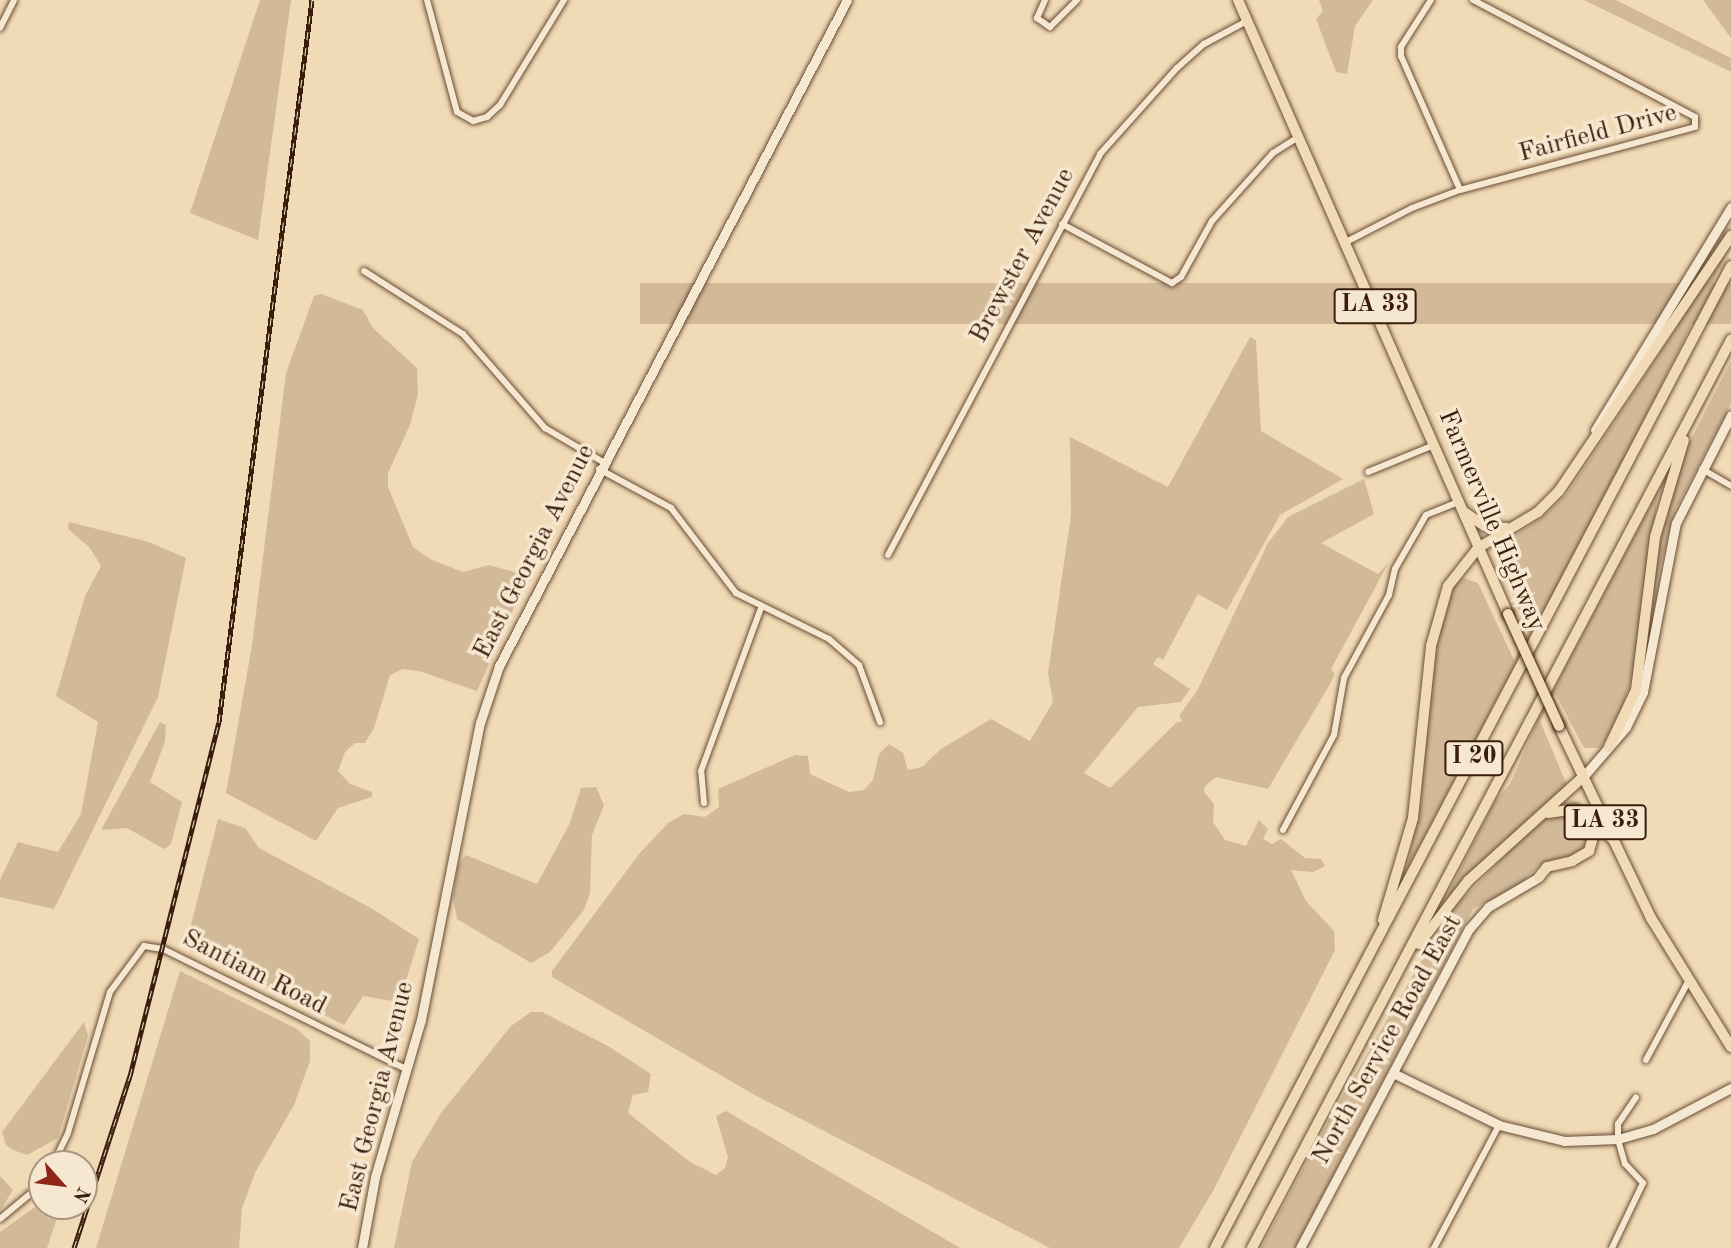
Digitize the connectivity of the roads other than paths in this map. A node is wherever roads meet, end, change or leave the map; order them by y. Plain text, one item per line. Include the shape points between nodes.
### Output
1 (14, 0) edge
2 (428, 0) edge
3 (564, 0) edge
4 (847, 0) edge
5 (1045, 0) edge
6 (1077, 0) edge
7 (1238, 0) edge
8 (1431, 0) edge
9 (1473, 0) edge
10 (1247, 21) junction
11 (0, 28) edge
12 (1299, 137) junction
13 (1460, 190) junction
14 (1731, 207) edge
15 (1062, 224) junction
16 (1731, 236) edge
17 (1346, 242) junction
18 (1731, 266) edge
19 (364, 271) dead end
20 (1731, 340) edge
21 (1731, 415) edge
22 (1692, 416) junction
23 (1435, 444) junction
24 (1582, 457) junction
25 (601, 466) junction
26 (1702, 469) junction
27 (1368, 472) dead end
28 (1731, 486) edge
29 (1461, 507) junction
30 (1513, 527) junction
31 (1478, 548) junction
32 (888, 555) dead end
33 (761, 608) junction
34 (880, 722) dead end
35 (1609, 747) junction
36 (1583, 778) junction
37 (704, 803) dead end
38 (1582, 812) junction
39 (1534, 822) junction
40 (1283, 830) dead end
41 (1614, 840) junction
42 (1539, 877) joint
43 (1376, 946) junction
44 (1688, 982) junction
45 (1363, 1037) junction
46 (1731, 1047) edge
47 (1646, 1060) dead end
48 (408, 1070) junction
49 (1393, 1073) junction
50 (1731, 1088) edge
51 (1636, 1097) dead end
52 (1499, 1125) junction
53 (1618, 1139) junction
54 (60, 1150) edge
55 (28, 1196) edge
56 (0, 1219) edge
57 (362, 1248) edge
58 (1215, 1248) edge
59 (1252, 1248) edge
60 (1300, 1248) edge
61 (1434, 1248) edge
62 (1612, 1248) edge

1 - 11 street
2 - 3 street via 457,112 468,120 479,120 500,105
4 - 25 main road, East Georgia Avenue
5 - 6 street via 1037,18 1050,27
7 - 10 main road, Farmerville Highway / LA 33
8 - 13 street via 1401,47 1401,56
9 - 13 street, Fairfield Drive via 1695,117 1696,123 1689,131
10 - 12 main road, Farmerville Highway / LA 33
10 - 15 street, Brewster Avenue via 1204,44 1119,129
12 - 15 street via 1273,153 1212,221 1181,277 1172,283
12 - 17 main road, Farmerville Highway / LA 33
13 - 17 street, Fairfield Drive via 1412,208
14 - 24 main road via 1611,399
15 - 32 street, Brewster Avenue
16 - 24 highway
17 - 23 main road, Farmerville Highway / LA 33
18 - 43 highway, I 20
19 - 25 street via 463,334 545,428
20 - 22 highway, I 20
21 - 26 main road
22 - 35 highway via 1655,537 1636,690
22 - 45 highway, I 20
23 - 27 street
23 - 29 main road, Farmerville Highway / LA 33
24 - 30 highway via 1549,502
25 - 33 street via 671,508 717,573
25 - 48 main road, East Georgia Avenue via 521,617 480,723
26 - 28 street
26 - 35 main road via 1676,523 1668,552 1647,679 1630,719
29 - 30 highway via 1485,526
29 - 31 main road, Farmerville Highway / LA 33
29 - 40 street via 1426,515 1402,558 1389,595 1343,678 1334,734
30 - 31 highway
31 - 36 main road, Farmerville Highway / LA 33, bridge
31 - 43 highway via 1448,586 1434,626 1413,818
33 - 34 street via 830,639 859,664
33 - 37 street via 701,771
35 - 36 main road
36 - 39 highway
36 - 41 main road, Farmerville Highway / LA 33
38 - 39 highway via 1560,808
38 - 41 highway
38 - 42 highway via 1595,830 1589,851 1547,867
39 - 45 highway via 1443,909
41 - 44 main road, Farmerville Highway / LA 33
42 - 49 main road, North Service Road East via 1493,903 1474,922
43 - 58 highway, I 20
44 - 46 main road, Farmerville Highway / LA 33
44 - 47 street
45 - 59 highway, I 20
48 - 54 street, Santiam Road via 163,948 144,946 110,992
48 - 57 main road, East Georgia Avenue via 375,1177
49 - 52 main road
49 - 60 main road, North Service Road East
50 - 53 main road via 1681,1117
51 - 53 street via 1618,1124
52 - 53 main road via 1564,1141
52 - 61 street
53 - 62 street via 1625,1164 1643,1183
55 - 56 street

